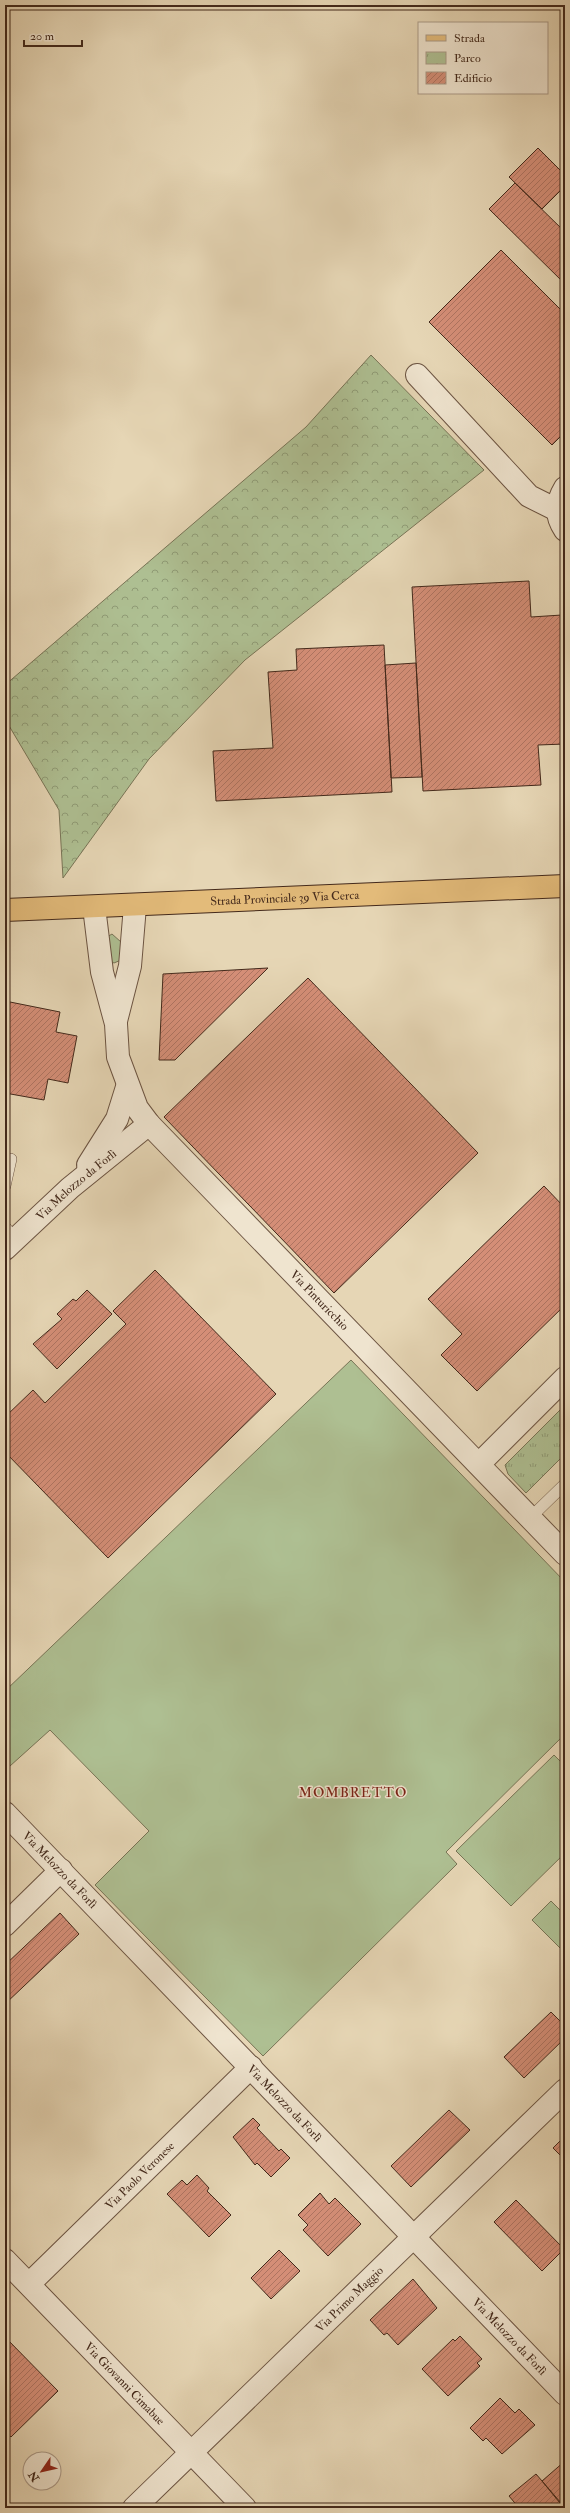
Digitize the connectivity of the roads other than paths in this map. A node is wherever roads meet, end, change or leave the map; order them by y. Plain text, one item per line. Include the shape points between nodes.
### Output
1 (416, 375) dead end
2 (565, 488) edge
3 (556, 510) junction
4 (565, 530) edge
5 (565, 886) edge
6 (135, 906) junction
7 (94, 907) junction
8 (5, 910) edge
9 (116, 1024) junction
10 (127, 1087) junction
11 (149, 1124) junction
12 (11, 1159) dead end
13 (5, 1186) edge
14 (70, 1188) junction
15 (8, 1238) edge
16 (565, 1378) edge
17 (479, 1464) junction
18 (565, 1484) edge
19 (531, 1517) junction
20 (565, 1554) edge
21 (5, 1813) edge
22 (61, 1870) junction
23 (5, 1925) edge
24 (251, 2067) junction
25 (565, 2090) edge
26 (414, 2237) junction
27 (5, 2260) edge
28 (29, 2284) junction
29 (565, 2394) edge
30 (191, 2452) junction
31 (134, 2508) edge
32 (245, 2508) edge

1 - 3 street via 529,496
2 - 3 street
3 - 4 street
5 - 6 main road, Strada Provinciale 39 Via Cerca
6 - 7 main road, Strada Provinciale 39 Via Cerca
6 - 9 street via 130,966
7 - 8 main road, Strada Provinciale 39 Via Cerca
7 - 9 street via 102,972
9 - 10 street, Via Pinturicchio via 118,1057
10 - 11 street, Via Pinturicchio via 137,1108
10 - 14 street via 117,1119 95,1156
11 - 14 street, Via Melozzo da Forlì
11 - 17 street, Via Pinturicchio
12 - 13 lane
14 - 15 street, Via Melozzo da Forlì
16 - 17 street
17 - 19 street, Via Pinturicchio
18 - 19 lane
19 - 20 street, Via Pinturicchio
21 - 22 street, Via Melozzo da Forlì
22 - 23 street
22 - 24 street, Via Melozzo da Forlì
24 - 26 street, Via Melozzo da Forlì
24 - 28 street, Via Paolo Veronese
25 - 26 street, Via Primo Maggio
26 - 29 street, Via Melozzo da Forlì
26 - 30 street, Via Primo Maggio
27 - 28 street, Via Giovanni Cimabue
28 - 30 street, Via Giovanni Cimabue
30 - 31 street, Via Primo Maggio
30 - 32 street, Via Giovanni Cimabue

